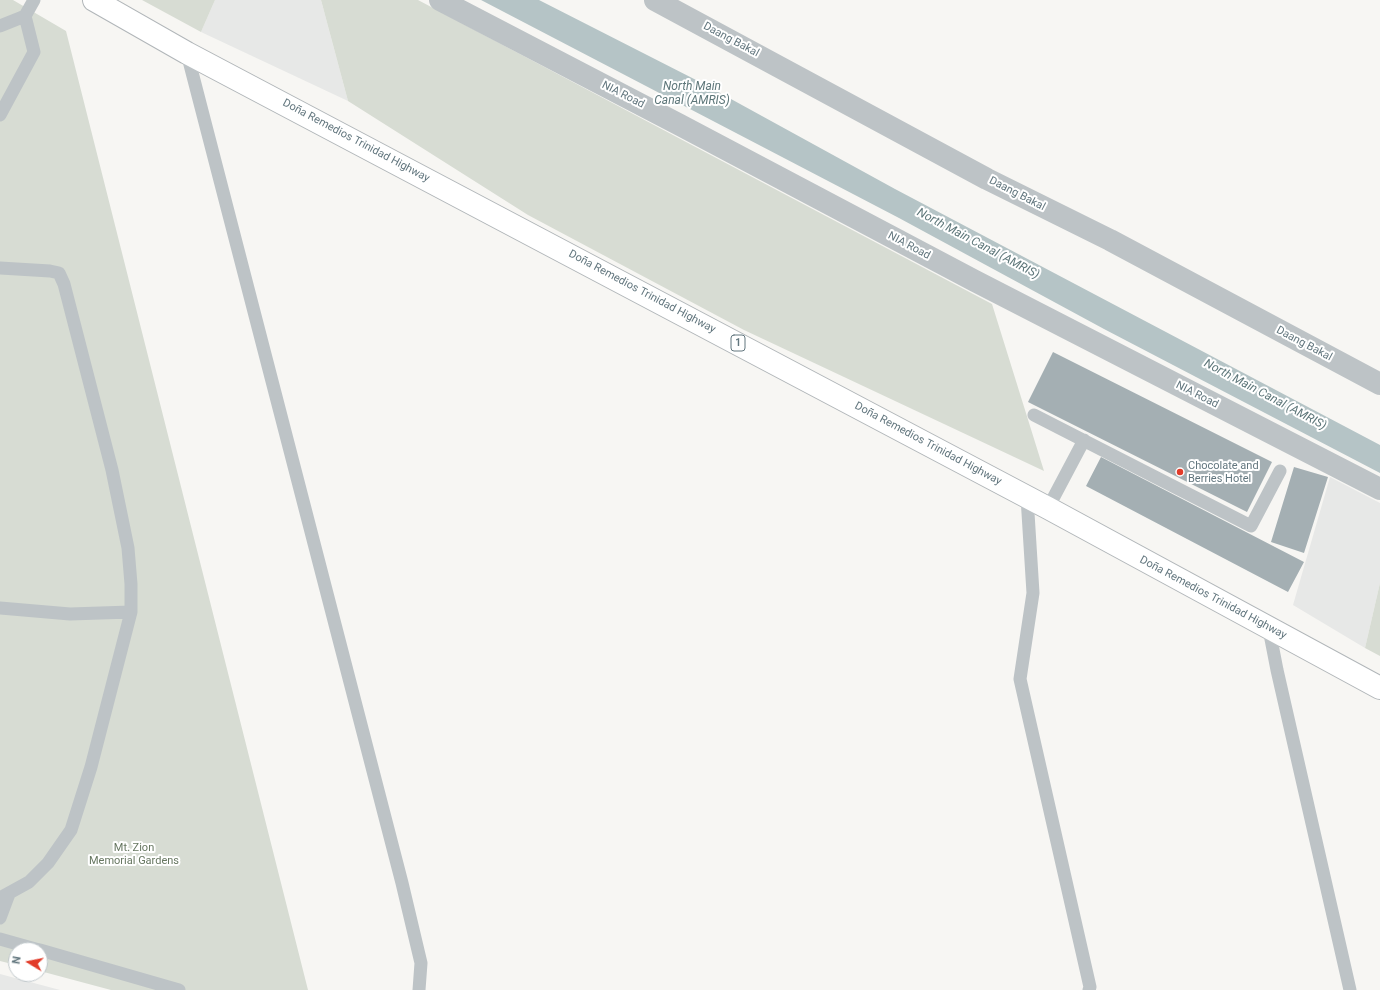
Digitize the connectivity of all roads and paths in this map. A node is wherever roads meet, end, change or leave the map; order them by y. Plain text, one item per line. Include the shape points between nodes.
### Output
1 (34, 0) edge
2 (94, 0) edge
3 (440, 0) edge
4 (655, 0) edge
5 (25, 16) junction
6 (0, 26) edge
7 (187, 52) junction
8 (0, 115) edge
9 (0, 268) edge
10 (1380, 384) edge
11 (1034, 415) dead end
12 (1084, 440) junction
13 (1280, 471) dead end
14 (1380, 489) edge
15 (1027, 497) junction
16 (1048, 508) junction
17 (0, 608) edge
18 (132, 612) junction
19 (1269, 629) junction
20 (1380, 688) edge
21 (4, 896) edge
22 (0, 918) edge
23 (0, 930) edge
24 (6, 941) edge
25 (48, 952) edge
26 (179, 990) edge
27 (419, 990) edge
28 (1089, 990) edge
29 (1350, 990) edge

1 - 5 lane
2 - 7 highway, Doña Remedios Trinidad Highway / 1
3 - 14 street, NIA Road via 975,281
4 - 10 street, Daang Bakal via 987,179 1110,240
5 - 6 lane
5 - 8 lane via 34,52
7 - 15 highway, Doña Remedios Trinidad Highway / 1
7 - 27 lane via 402,883 421,963
9 - 18 lane via 59,273 64,284 113,477 128,548
11 - 12 lane
12 - 13 lane via 1252,526
12 - 16 lane
15 - 16 highway, Doña Remedios Trinidad Highway / 1
15 - 28 lane via 1033,593 1020,678
16 - 19 highway, Doña Remedios Trinidad Highway / 1
17 - 18 lane via 70,614
18 - 21 lane via 91,767 71,830 48,863 29,882
19 - 20 highway, Doña Remedios Trinidad Highway / 1
19 - 29 lane
21 - 22 lane
23 - 24 lane
25 - 26 lane

